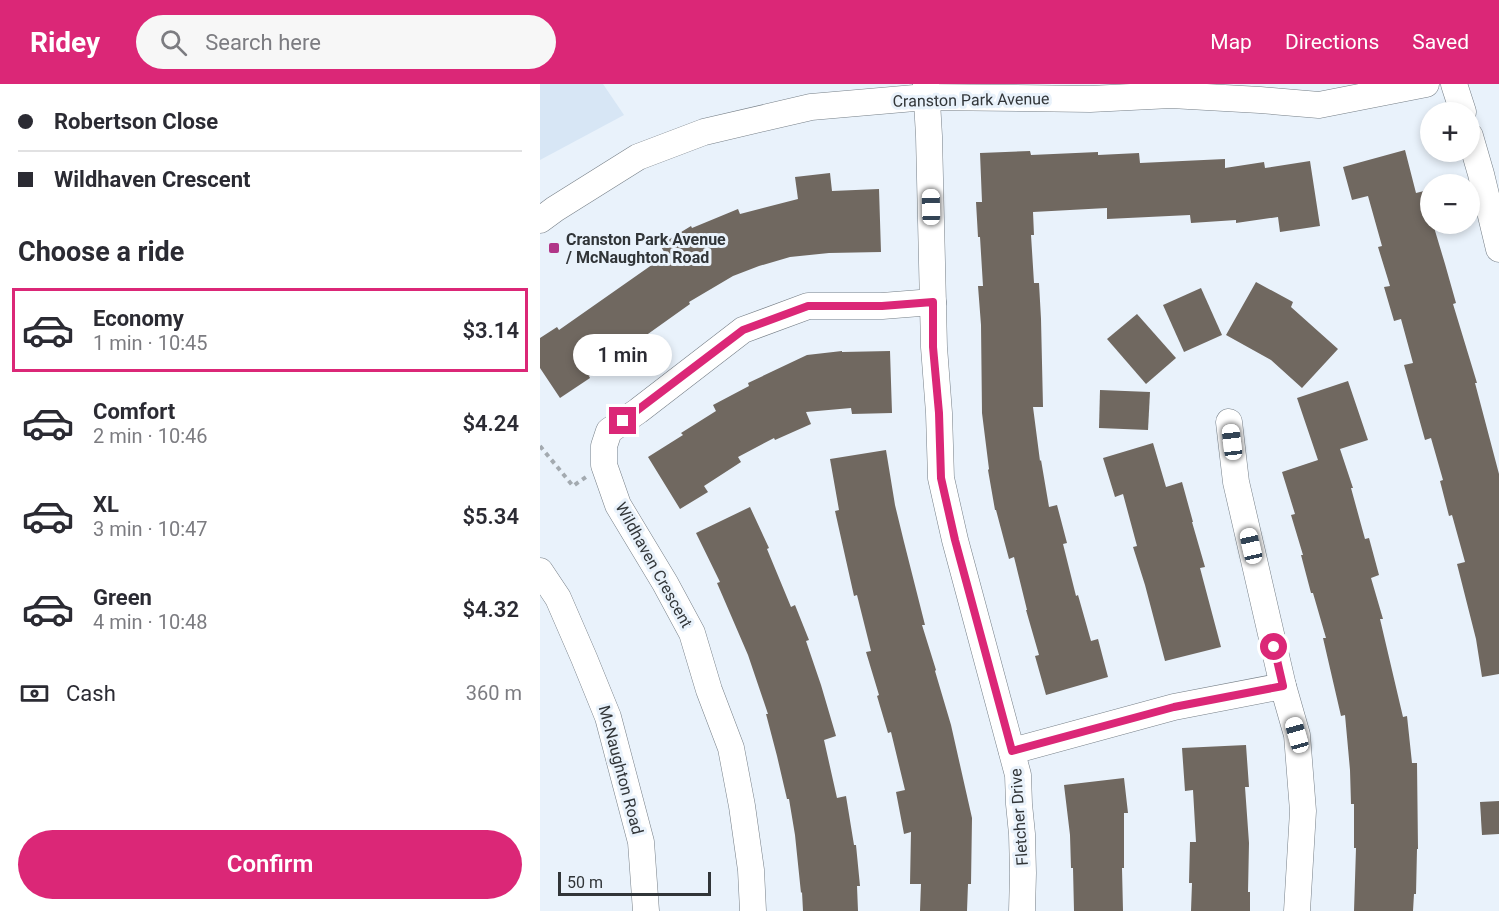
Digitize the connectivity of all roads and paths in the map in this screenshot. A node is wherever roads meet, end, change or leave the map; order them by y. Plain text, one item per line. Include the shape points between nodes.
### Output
1 (1426, 84) edge
2 (1454, 84) edge
3 (926, 91) edge
4 (1460, 102) edge
5 (1478, 162) edge
6 (540, 220) edge
7 (1499, 249) edge
8 (933, 302) junction
9 (1229, 422) dead end
10 (540, 446) edge
11 (604, 465) junction
12 (540, 571) edge
13 (1283, 686) junction
14 (1012, 751) junction
15 (646, 911) edge
16 (753, 911) edge
17 (1022, 911) edge
18 (1297, 911) edge

1 - 3 street, Cranston Park Avenue via 1319,105 1171,95 1090,99
2 - 4 street
3 - 6 street, Cranston Park Avenue via 811,107 704,132 638,157
3 - 8 street, Fletcher Drive
5 - 7 street
8 - 11 street, Wildhaven Crescent via 808,306 743,330 609,431
8 - 14 street, Fletcher Drive via 941,478
9 - 13 street via 1236,482
10 - 11 path via 573,486
11 - 16 street, Wildhaven Crescent via 618,505 692,633 731,748 751,870
12 - 15 street, McNaughton Road via 558,598 608,717 640,842
13 - 14 street via 1174,707
13 - 18 street via 1297,735 1303,811
14 - 17 street, Fletcher Drive via 1018,775 1022,834

